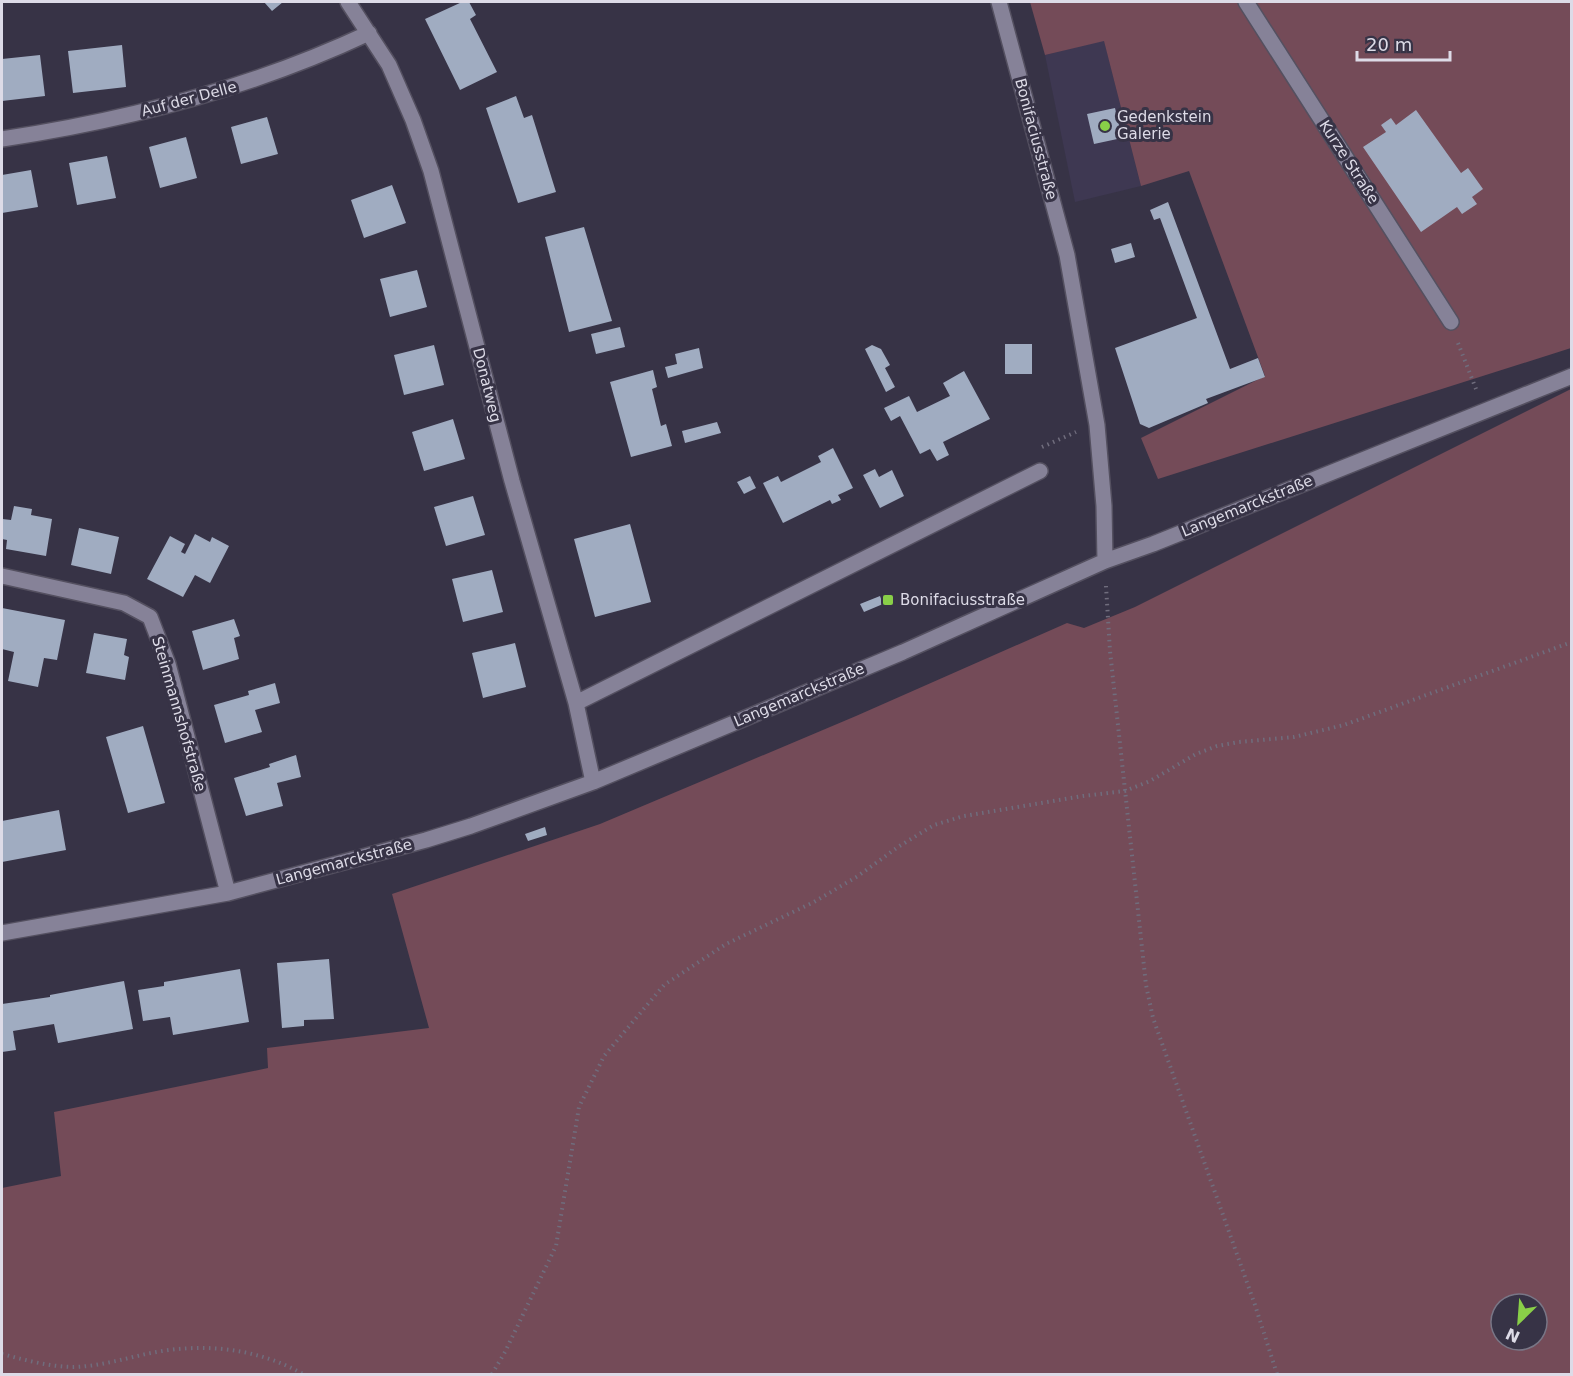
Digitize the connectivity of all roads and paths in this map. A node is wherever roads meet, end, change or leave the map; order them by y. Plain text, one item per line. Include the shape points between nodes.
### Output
1 (348, 2) edge
2 (999, 2) edge
3 (1246, 2) edge
4 (369, 33) junction
5 (2, 139) edge
6 (1451, 322) dead end
7 (1456, 340) dead end
8 (1572, 376) edge
9 (1484, 411) junction
10 (1097, 425) junction
11 (1040, 471) joint
12 (1105, 561) junction
13 (2, 576) edge
14 (1572, 642) edge
15 (576, 704) junction
16 (593, 782) junction
17 (1125, 791) junction
18 (228, 893) junction
19 (2, 933) edge
20 (2, 1354) edge
21 (303, 1374) edge
22 (492, 1374) edge
23 (1277, 1374) edge

1 - 4 street, Donatweg
2 - 10 street, Bonifaciusstraße via 1067,255
3 - 6 street, Kurze Straße
4 - 5 street, Auf der Delle via 237,87 73,128
4 - 15 street, Donatweg via 413,120 431,171 512,481
7 - 9 path
8 - 9 street, Langemarckstraße
9 - 12 street, Langemarckstraße
10 - 11 path via 1040,448
10 - 12 street, Bonifaciusstraße
11 - 15 street
12 - 16 street, Langemarckstraße via 903,652
12 - 17 path
13 - 18 street, Steinmannshofstraße via 124,603 150,617 168,664
14 - 17 path via 1344,724 1294,737 1216,747
15 - 16 street, Donatweg
16 - 18 street, Langemarckstraße via 437,837
17 - 22 path via 964,816 934,825 858,876 726,944 664,985 604,1056 579,1107 556,1246
17 - 23 path via 1153,1018
18 - 19 street, Langemarckstraße
20 - 21 path via 72,1367 169,1350 242,1350

